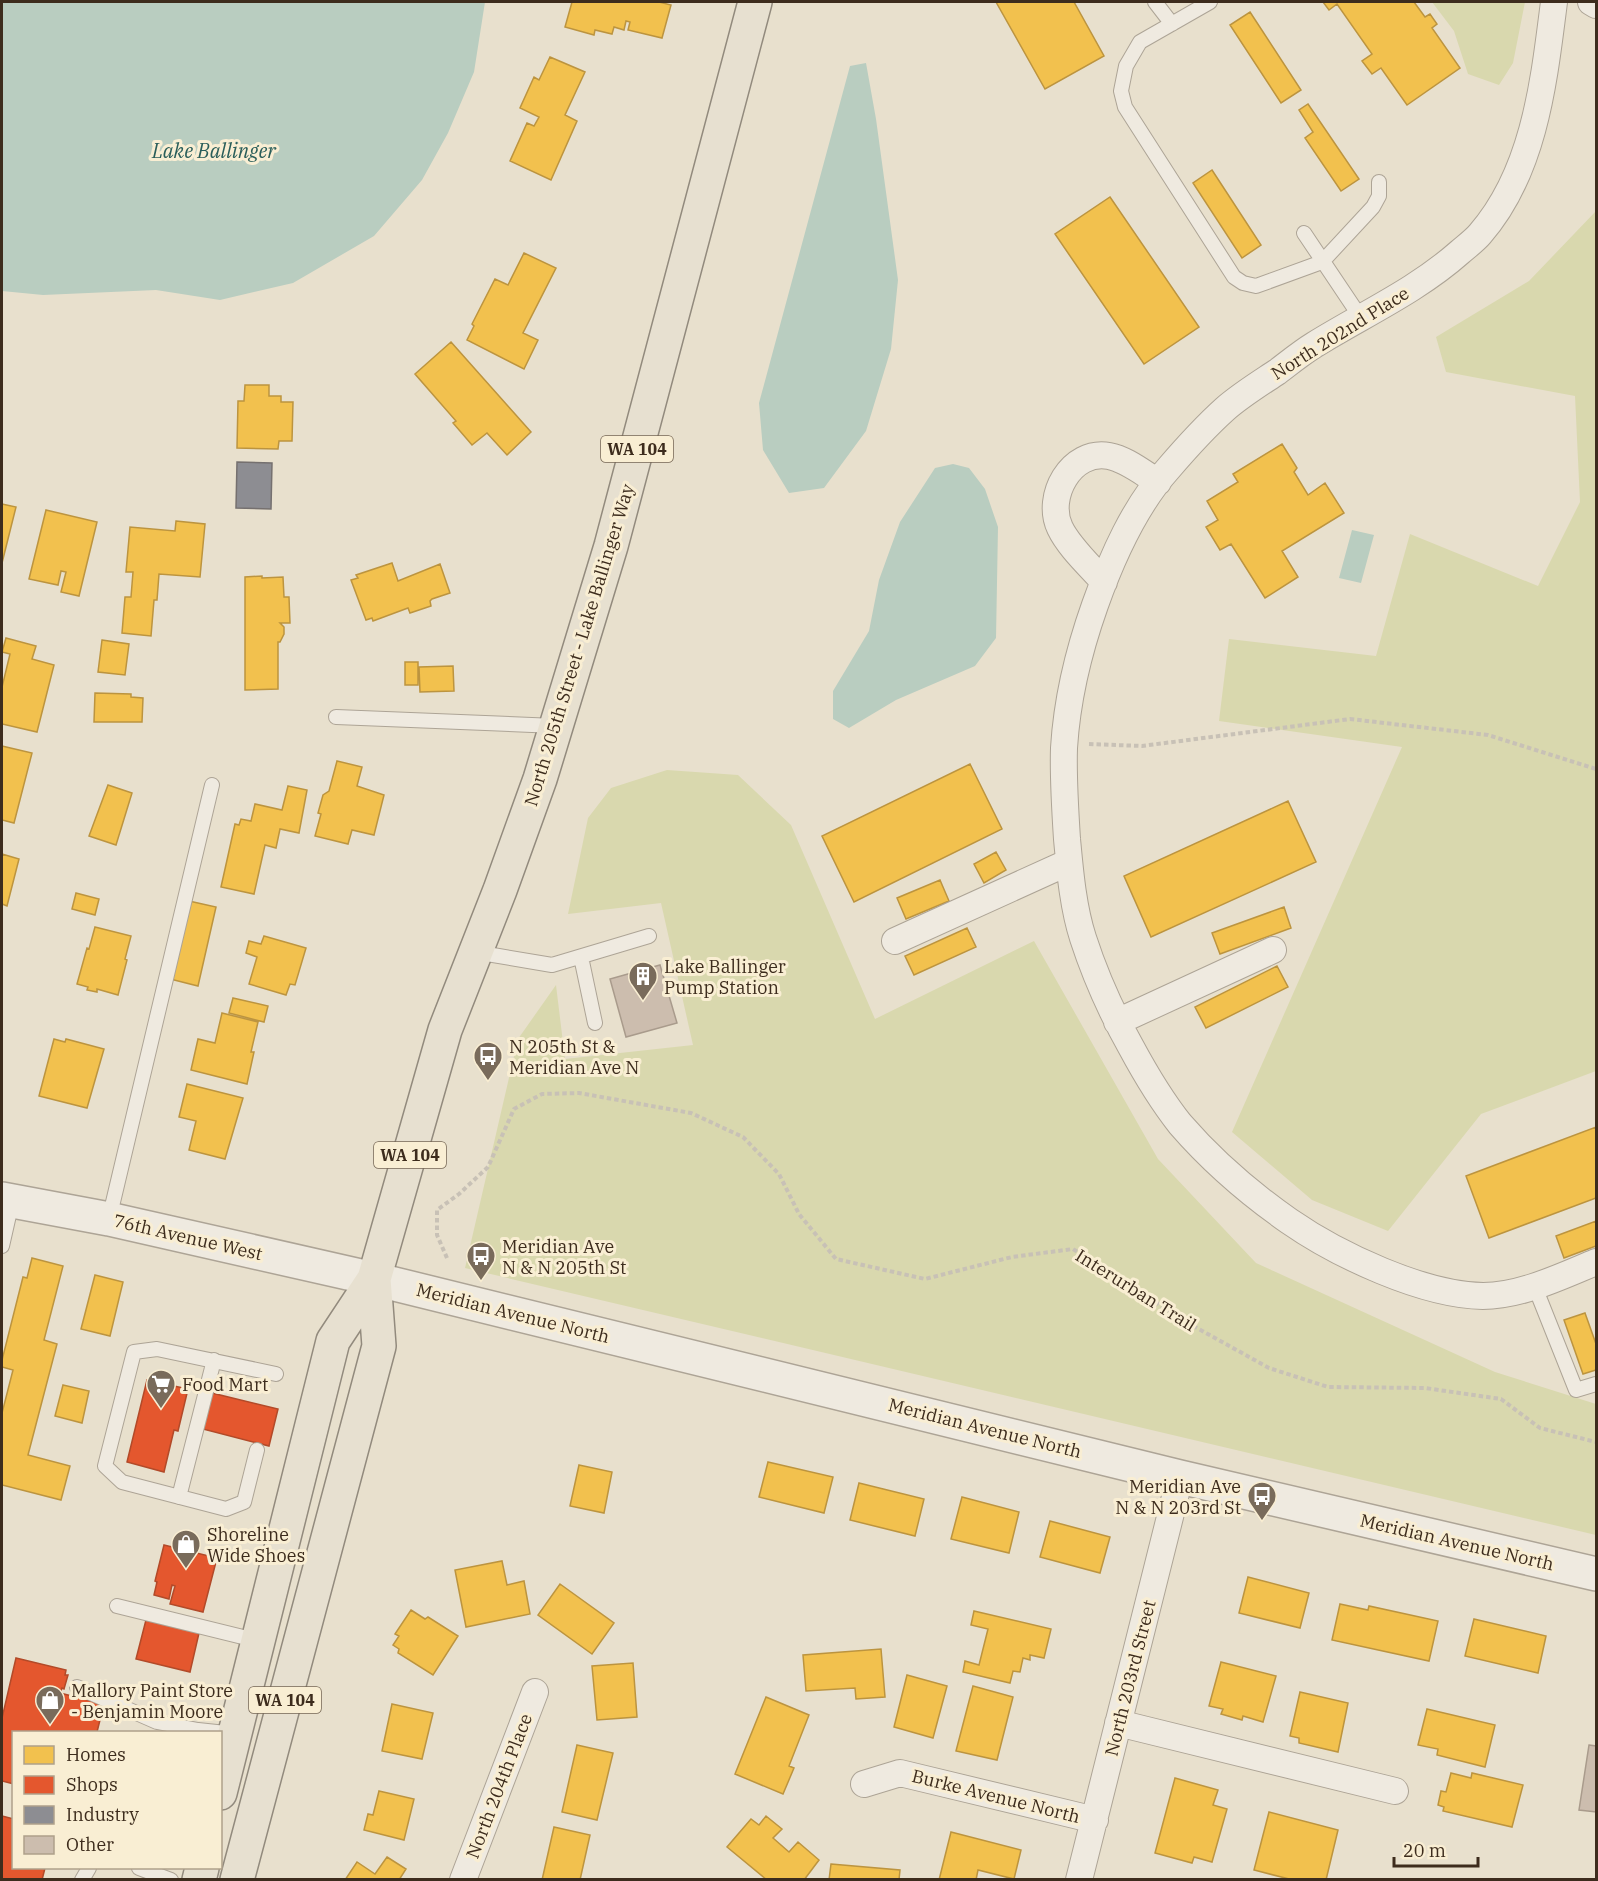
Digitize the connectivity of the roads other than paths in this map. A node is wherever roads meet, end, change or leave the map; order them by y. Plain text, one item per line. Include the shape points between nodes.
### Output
1 (755, 2) edge
2 (1155, 2) edge
3 (1209, 2) edge
4 (1554, 2) edge
5 (1591, 2) edge
6 (1596, 5) edge
7 (1172, 24) junction
8 (1379, 182) dead end
9 (1304, 233) dead end
10 (1322, 262) junction
11 (1361, 318) junction
12 (1158, 482) junction
13 (1104, 582) junction
14 (336, 717) dead end
15 (556, 726) junction
16 (212, 785) dead end
17 (1069, 862) junction
18 (649, 936) dead end
19 (895, 941) dead end
20 (1273, 950) dead end
21 (476, 952) junction
22 (581, 957) junction
23 (1117, 1022) junction
24 (594, 1023) dead end
25 (7, 1200) edge
26 (109, 1220) junction
27 (2, 1246) edge
28 (1596, 1262) edge
29 (374, 1279) junction
30 (1535, 1287) junction
31 (213, 1360) junction
32 (276, 1374) dead end
33 (1596, 1384) edge
34 (257, 1450) dead end
35 (1180, 1477) junction
36 (178, 1497) junction
37 (1596, 1574) edge
38 (117, 1606) dead end
39 (259, 1641) junction
40 (77, 1687) dead end
41 (535, 1692) dead end
42 (1118, 1723) junction
43 (208, 1731) edge
44 (222, 1733) edge
45 (236, 1734) junction
46 (864, 1784) dead end
47 (222, 1786) edge
48 (1395, 1791) dead end
49 (1095, 1820) junction
50 (142, 1869) edge
51 (171, 1880) edge
52 (237, 1880) edge
53 (464, 1880) edge
54 (1079, 1880) edge

1 - 15 main road, North 205th Street - Lake Ballinger Way / WA 104 via 611,546
2 - 7 lane
3 - 7 lane
4 - 11 street, North 202nd Place via 1534,122 1524,158 1505,197 1480,234 1438,272
5 - 6 street
7 - 10 lane via 1140,42 1126,66 1121,91 1125,107 1234,277 1256,286
8 - 10 lane via 1374,207
9 - 10 lane
10 - 11 lane
11 - 12 street, North 202nd Place via 1311,347 1225,409
12 - 13 street, North 202nd Place via 1130,523
12 - 13 street via 1108,456 1083,461 1062,480 1055,505 1060,529
13 - 17 street, North 202nd Place via 1073,682 1064,743
14 - 15 lane
15 - 21 main road, North 205th Street - Lake Ballinger Way / WA 104
16 - 26 lane
17 - 19 street
17 - 23 street, North 202nd Place via 1082,936
18 - 22 lane
20 - 23 street
21 - 22 lane via 552,965
21 - 29 main road, North 205th Street - Lake Ballinger Way / WA 104 via 445,1030
22 - 24 lane
23 - 30 street, North 202nd Place via 1146,1075 1178,1121 1218,1165 1300,1228 1381,1270 1452,1293 1487,1296
25 - 26 street, 76th Avenue West
25 - 27 lane
26 - 29 street, 76th Avenue West
28 - 30 street, North 202nd Place
29 - 35 street, Meridian Avenue North
29 - 39 main road, North 205th Street - Lake Ballinger Way / WA 104 via 333,1341
29 - 52 main road, North 205th Street - Lake Ballinger Way / WA 104 via 379,1346
30 - 33 lane via 1576,1390
31 - 32 lane
31 - 36 lane
31 - 36 lane via 157,1349 134,1352 118,1413 105,1466 122,1482
34 - 36 lane via 244,1502 226,1509
35 - 37 street, Meridian Avenue North
35 - 42 street, North 203rd Street
38 - 39 lane
39 - 45 main road, North 205th Street - Lake Ballinger Way / WA 104
40 - 43 lane via 157,1722
41 - 53 street, North 204th Place
42 - 48 street
42 - 49 street, North 203rd Street
44 - 45 lane
45 - 47 main road, North 205th Street - Lake Ballinger Way / WA 104
46 - 49 street, Burke Avenue North via 900,1773
49 - 54 street, North 203rd Street
50 - 51 lane

